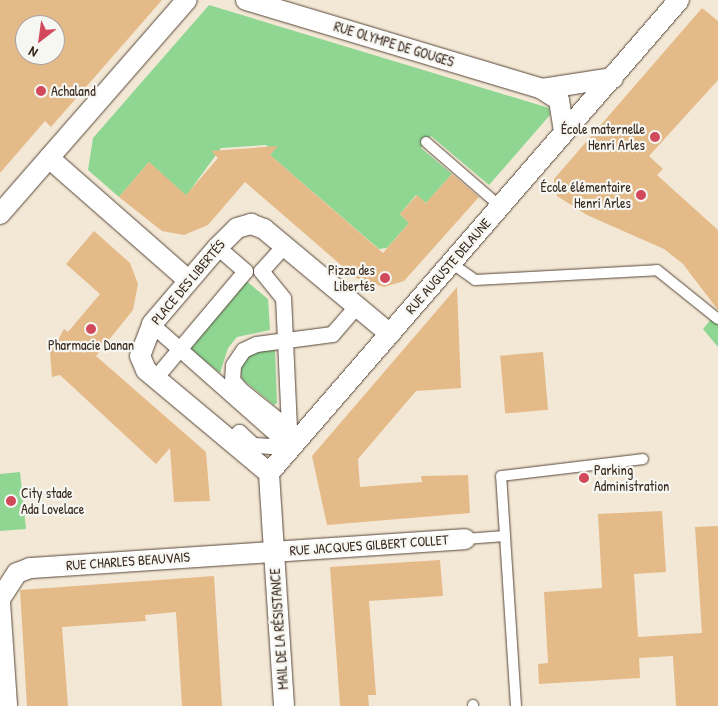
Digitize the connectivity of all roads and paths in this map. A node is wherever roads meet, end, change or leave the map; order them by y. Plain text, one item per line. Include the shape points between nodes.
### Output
1 (186, 0) edge
2 (246, 0) edge
3 (679, 0) edge
4 (613, 78) junction
5 (542, 89) junction
6 (564, 132) junction
7 (426, 142) dead end
8 (49, 158) junction
9 (500, 206) junction
10 (0, 214) edge
11 (223, 252) dead end
12 (279, 252) dead end
13 (451, 263) junction
14 (245, 270) junction
15 (261, 271) junction
16 (188, 280) junction
17 (350, 313) dead end
18 (718, 320) edge
19 (157, 329) dead end
20 (390, 334) junction
21 (288, 340) junction
22 (176, 348) junction
23 (160, 372) dead end
24 (255, 415) junction
25 (287, 432) junction
26 (643, 459) dead end
27 (269, 473) junction
28 (505, 536) junction
29 (465, 539) joint
30 (273, 552) junction
31 (0, 601) edge
32 (7, 706) edge
33 (284, 706) edge
34 (516, 706) edge

1 - 8 street
2 - 5 street, RUE OLYMPE DE GOUGES
3 - 4 street, RUE AUGUSTE DELAUNE
4 - 5 street, RUE OLYMPE DE GOUGES
4 - 6 street, RUE AUGUSTE DELAUNE
5 - 6 street, RUE OLYMPE DE GOUGES via 559,100
6 - 9 street, RUE AUGUSTE DELAUNE
7 - 9 lane
8 - 10 street
8 - 16 street
9 - 13 street, RUE AUGUSTE DELAUNE
11 - 14 street
12 - 15 street
13 - 18 lane via 475,280 657,270
13 - 20 street, RUE AUGUSTE DELAUNE
14 - 15 street
14 - 22 street
15 - 21 street via 283,298
16 - 20 street, PLACE DES LIBERTÉS via 228,235 252,224 264,228
16 - 27 street, PLACE DES LIBERTÉS via 152,324 142,343 140,356 146,370
17 - 21 street via 332,334
19 - 22 street
20 - 27 street, RUE AUGUSTE DELAUNE
21 - 25 street
21 - 25 street via 242,350 232,365 232,380
22 - 23 street
22 - 24 street
24 - 25 street
24 - 25 street via 238,432 253,445 272,446
26 - 28 lane via 501,476
27 - 30 street
28 - 29 lane
28 - 34 lane
29 - 30 street, RUE JACQUES GILBERT COLLET
30 - 31 street, RUE CHARLES BEAUVAIS via 30,568 16,573
30 - 33 street, MAIL DE LA RÉSISTANCE
31 - 32 street, RUE CHARLES BEAUVAIS

